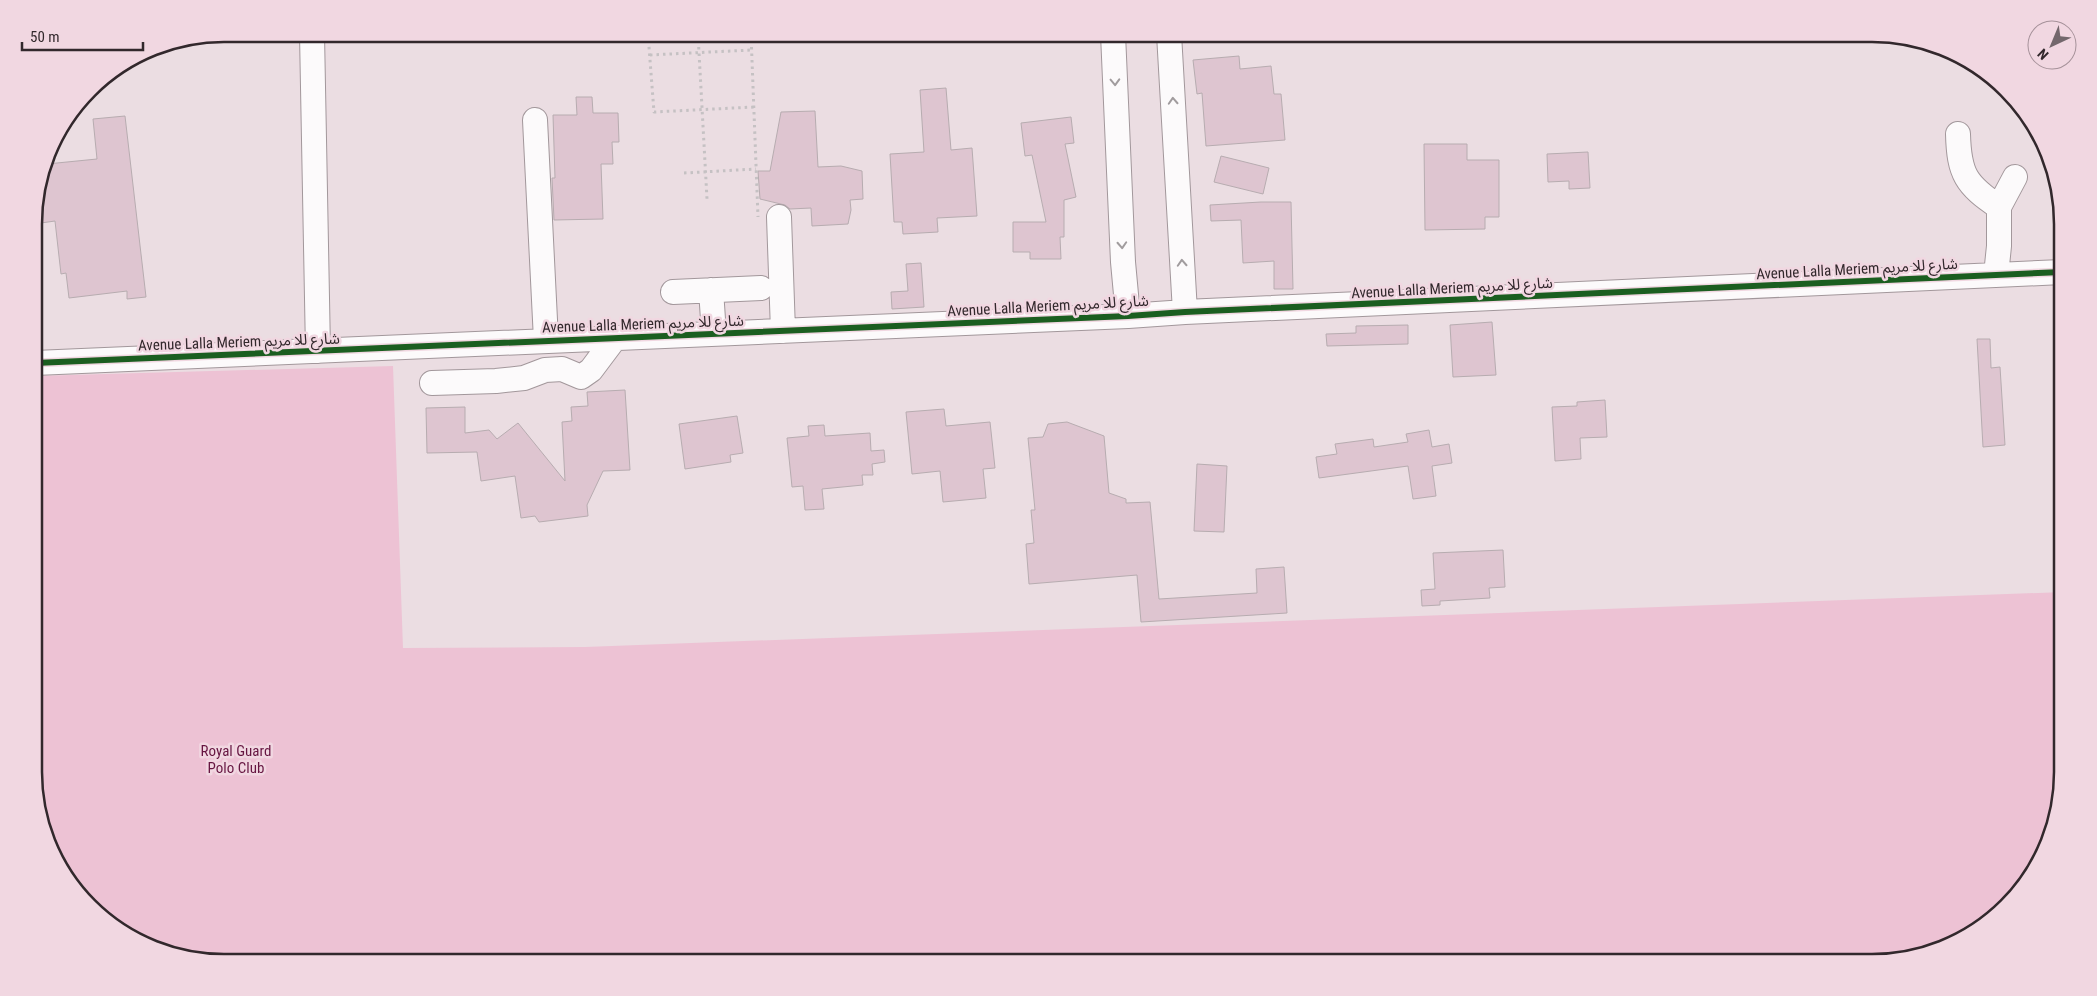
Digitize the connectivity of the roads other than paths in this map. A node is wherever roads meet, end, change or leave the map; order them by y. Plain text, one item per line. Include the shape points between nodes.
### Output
1 (312, 42) edge
2 (1113, 42) edge
3 (1169, 42) edge
4 (535, 120) dead end
5 (1958, 134) dead end
6 (2015, 177) dead end
7 (1999, 207) junction
8 (768, 218) road end
9 (2054, 272) edge
10 (1996, 275) junction
11 (761, 288) dead end
12 (711, 290) junction
13 (673, 292) dead end
14 (1185, 312) junction
15 (1128, 316) junction
16 (783, 331) junction
17 (714, 334) junction
18 (615, 338) junction
19 (546, 340) junction
20 (494, 343) junction
21 (318, 351) junction
22 (42, 362) edge
23 (524, 378) junction
24 (432, 383) dead end

1 - 21 street
2 -> 15 street
14 -> 3 street
4 - 19 street
5 - 7 street via 1963,173 1978,193
6 - 7 street
7 - 10 street
8 - 16 street
9 - 10 street, Avenue Lalla Meriem شارع للا مريم
10 - 14 street, Avenue Lalla Meriem شارع للا مريم
11 - 12 street
12 - 13 street
12 - 17 street
14 - 15 street, Avenue Lalla Meriem شارع للا مريم
15 - 16 street, Avenue Lalla Meriem شارع للا مريم
16 - 17 street, Avenue Lalla Meriem شارع للا مريم
17 - 18 street, Avenue Lalla Meriem شارع للا مريم
18 - 19 street, Avenue Lalla Meriem شارع للا مريم
18 - 23 street via 591,370 581,377 562,370 545,370
19 - 20 street, Avenue Lalla Meriem شارع للا مريم
20 - 21 street, Avenue Lalla Meriem شارع للا مريم
20 - 23 street
21 - 22 street, Avenue Lalla Meriem شارع للا مريم
23 - 24 street

